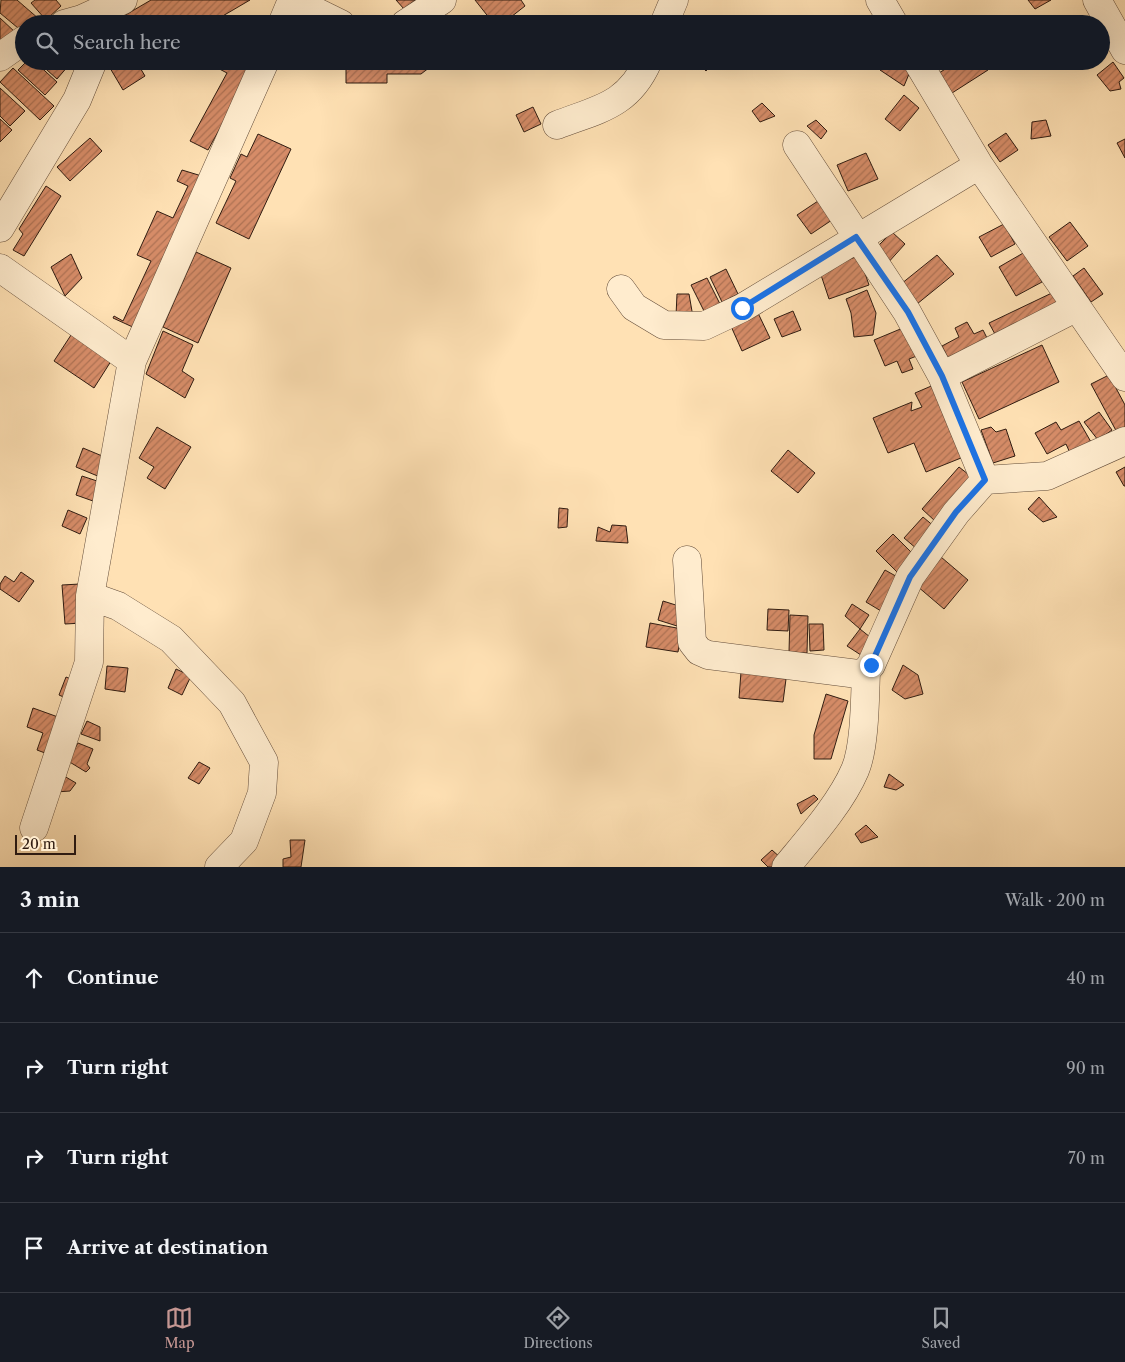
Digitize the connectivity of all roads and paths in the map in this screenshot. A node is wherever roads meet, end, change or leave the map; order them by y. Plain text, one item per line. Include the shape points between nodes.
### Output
1 (122, 0) edge
2 (292, 0) edge
3 (442, 0) edge
4 (674, 0) edge
5 (880, 0) edge
6 (1097, 0) edge
7 (91, 15) edge
8 (286, 15) edge
9 (323, 15) edge
10 (419, 15) edge
11 (668, 15) edge
12 (889, 15) edge
13 (1105, 15) edge
14 (1110, 23) edge
15 (15, 46) edge
16 (1125, 50) edge
17 (0, 57) edge
18 (90, 70) edge
19 (261, 70) edge
20 (643, 70) edge
21 (922, 70) edge
22 (557, 125) dead end
23 (797, 145) dead end
24 (979, 165) junction
25 (0, 228) edge
26 (856, 237) junction
27 (0, 268) edge
28 (621, 289) dead end
29 (1077, 307) junction
30 (132, 361) junction
31 (942, 376) junction
32 (1125, 377) edge
33 (1125, 441) edge
34 (985, 480) junction
35 (687, 560) dead end
36 (90, 596) junction
37 (866, 672) junction
38 (34, 828) dead end
39 (219, 867) edge
40 (786, 867) edge

1 - 7 street
2 - 8 street
2 - 9 street
3 - 10 street
4 - 11 street
5 - 12 street
6 - 13 street
14 - 16 street
15 - 17 street
18 - 25 street via 78,100
19 - 30 street
20 - 22 street via 635,86 620,100
21 - 24 street
23 - 26 street
24 - 26 street
24 - 29 street
26 - 28 street via 742,308 704,326 664,325 634,307
26 - 31 street via 908,312
27 - 30 street
29 - 31 street
29 - 32 street
30 - 36 street
31 - 34 street
33 - 34 street via 1047,476
34 - 37 street via 956,512 910,577
35 - 37 street via 692,642 699,651 708,655 858,674
36 - 38 street via 90,662
36 - 39 street via 118,606 171,639 232,703 264,762 262,793 244,840
37 - 40 street via 864,722 856,770 823,822

